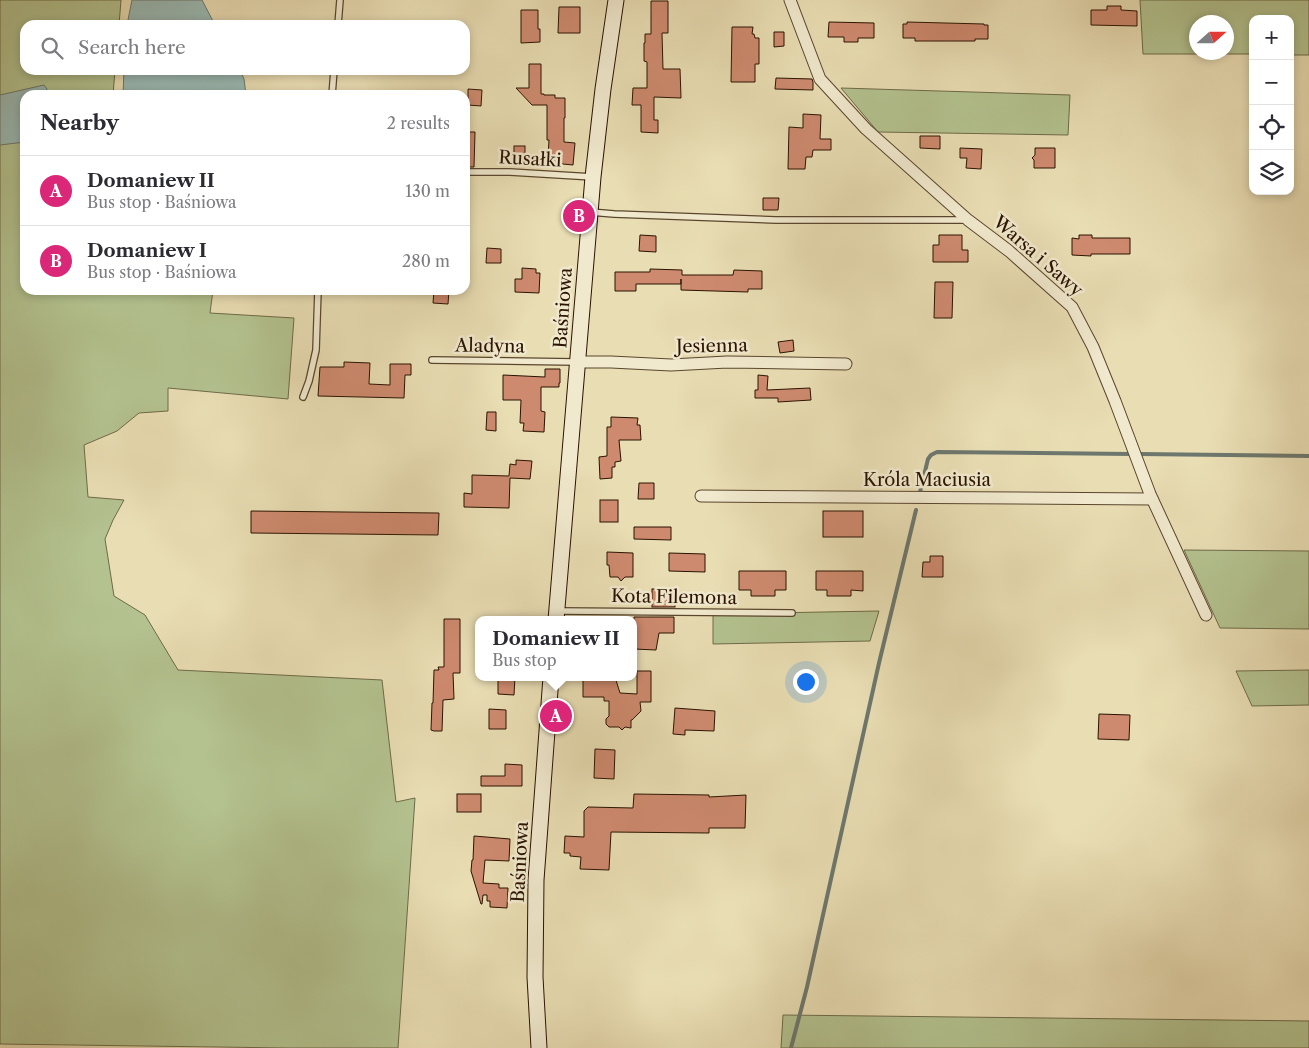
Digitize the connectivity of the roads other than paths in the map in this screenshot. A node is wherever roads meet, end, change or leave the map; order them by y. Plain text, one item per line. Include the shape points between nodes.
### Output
1 (340, 0) edge
2 (616, 0) edge
3 (790, 0) edge
4 (338, 20) edge
5 (334, 75) edge
6 (332, 90) edge
7 (470, 172) edge
8 (593, 177) junction
9 (590, 212) junction
10 (968, 220) junction
11 (318, 295) edge
12 (432, 360) dead end
13 (578, 362) junction
14 (846, 364) dead end
15 (303, 397) dead end
16 (701, 496) dead end
17 (1152, 499) junction
18 (792, 613) dead end
19 (556, 615) edge
20 (1206, 615) dead end
21 (551, 681) edge
22 (539, 1048) edge

1 - 4 lane
2 - 8 main road, Baśniowa
3 - 10 street, Warsa i Sawy via 820,78 866,129
5 - 6 lane
7 - 8 lane, Rusałki
8 - 9 main road, Baśniowa
9 - 10 lane via 776,220
9 - 13 main road, Baśniowa
10 - 17 street, Warsa i Sawy via 1009,251 1072,307 1093,347
11 - 15 lane via 316,350
12 - 13 lane, Aladyna
13 - 14 street, Jesienna
13 - 19 main road, Baśniowa
16 - 17 street, Króla Maciusia
17 - 20 street, Warsa i Sawy
18 - 19 lane, Kota Filemona
21 - 22 main road, Baśniowa via 536,880 535,977

